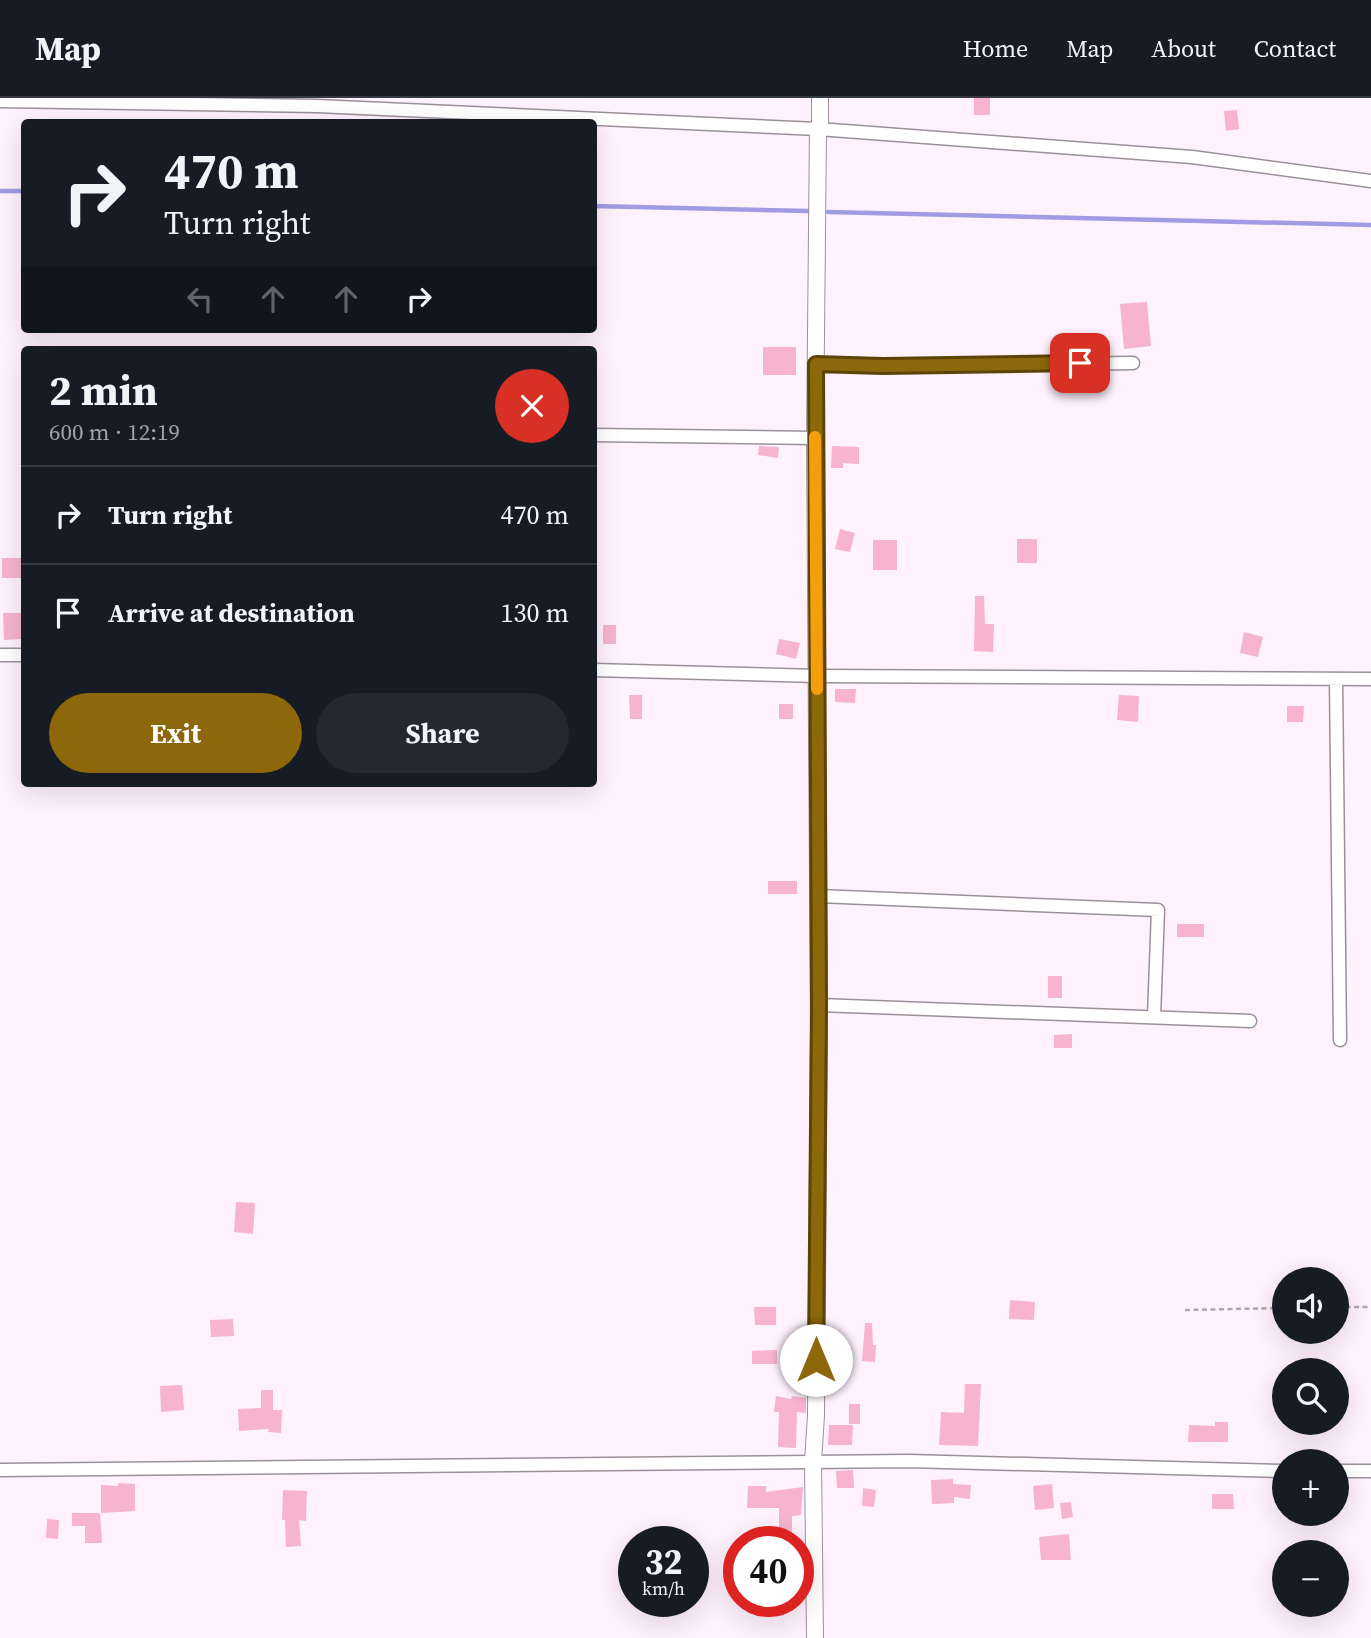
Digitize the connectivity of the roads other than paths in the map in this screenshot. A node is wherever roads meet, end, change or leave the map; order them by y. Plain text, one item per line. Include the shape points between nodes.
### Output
1 (820, 98) edge
2 (0, 101) edge
3 (818, 129) junction
4 (1371, 181) edge
5 (1133, 363) dead end
6 (816, 364) junction
7 (597, 435) edge
8 (815, 438) junction
9 (0, 655) edge
10 (21, 655) edge
11 (597, 670) edge
12 (817, 676) junction
13 (1336, 679) junction
14 (1371, 679) edge
15 (818, 896) junction
16 (819, 1005) junction
17 (1154, 1017) junction
18 (1250, 1021) dead end
19 (1340, 1040) dead end
20 (813, 1462) junction
21 (0, 1470) edge
22 (1272, 1471) edge
23 (1349, 1471) edge
24 (1371, 1471) edge
25 (815, 1638) edge

1 - 3 street
2 - 3 street via 317,106
3 - 4 street via 1192,157
3 - 6 street
5 - 6 street
6 - 8 street
7 - 8 street
8 - 12 street
9 - 10 street
11 - 12 street
12 - 13 street
12 - 15 street
13 - 14 street
13 - 19 street
15 - 16 street
15 - 17 street via 1158,910
16 - 17 street
16 - 20 street
17 - 18 street
20 - 21 street
20 - 22 street
20 - 25 street
23 - 24 street

